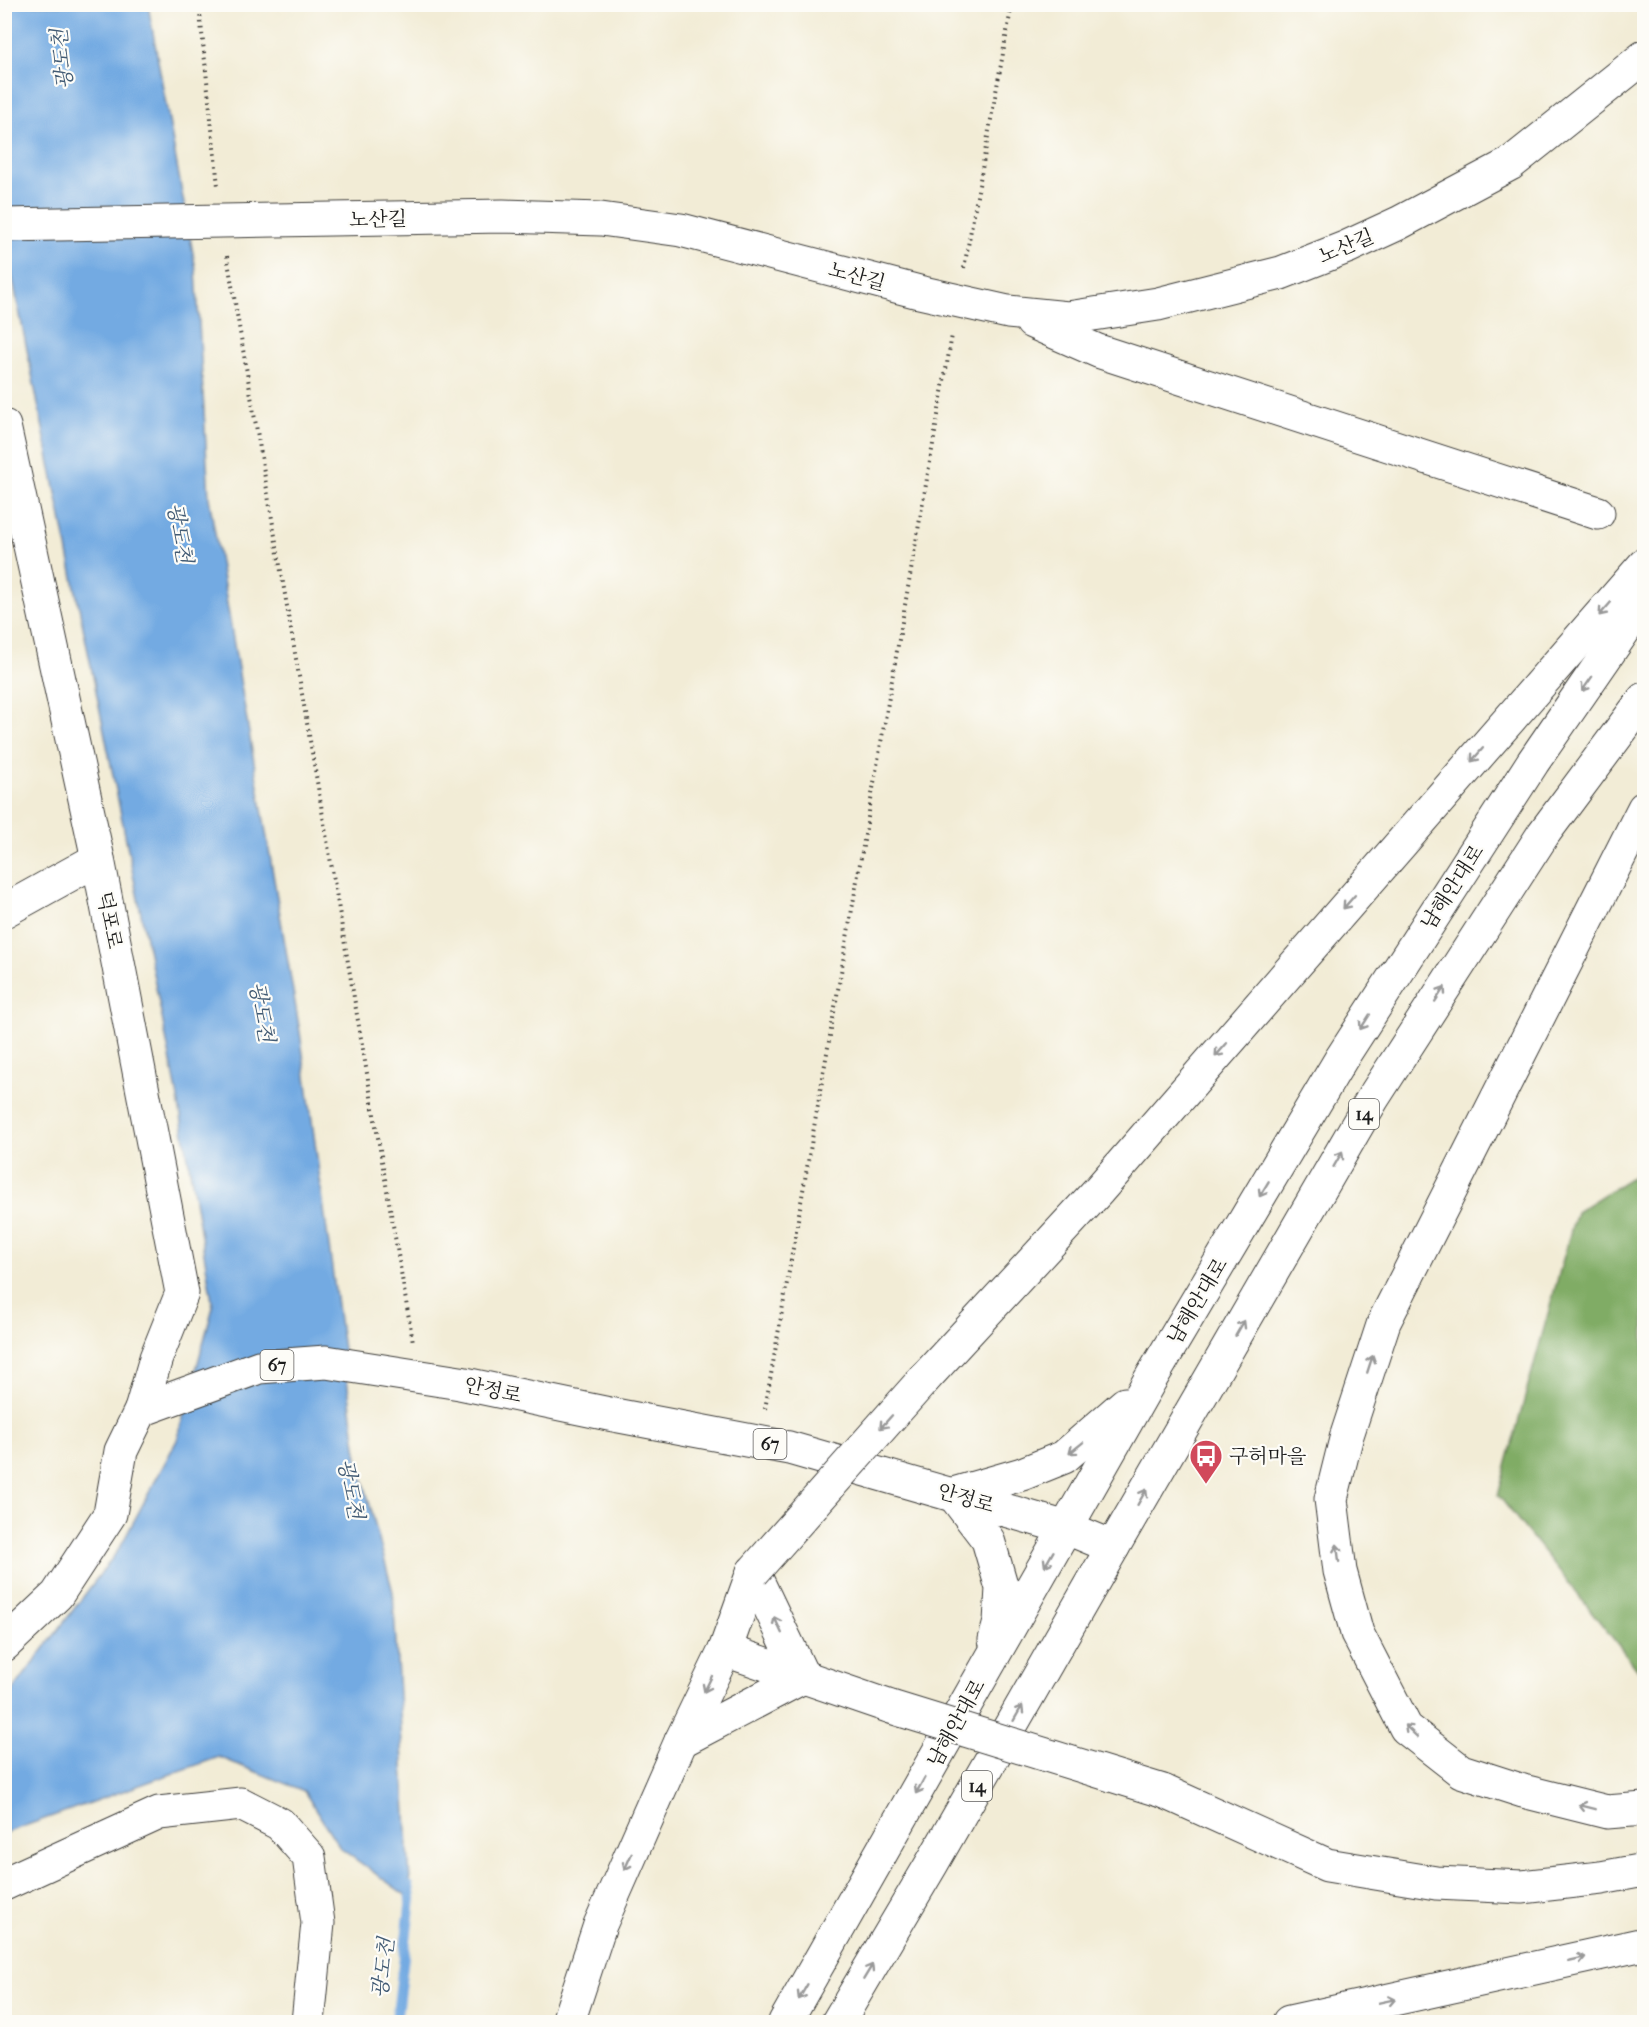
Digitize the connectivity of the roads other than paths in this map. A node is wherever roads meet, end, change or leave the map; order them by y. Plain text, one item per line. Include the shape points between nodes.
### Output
1 (1644, 57) edge
2 (4, 225) edge
3 (1008, 312) junction
4 (4, 426) edge
5 (1598, 513) dead end
6 (1644, 565) edge
7 (1644, 601) edge
8 (1644, 699) edge
9 (1644, 808) edge
10 (98, 859) junction
11 (4, 911) edge
12 (1150, 1380) junction
13 (141, 1410) junction
14 (953, 1494) junction
15 (1067, 1528) junction
16 (1113, 1547) junction
17 (753, 1572) junction
18 (4, 1645) edge
19 (725, 1650) junction
20 (990, 1662) junction
21 (803, 1677) junction
22 (681, 1741) junction
23 (1644, 1809) edge
24 (1644, 1869) edge
25 (4, 1884) edge
26 (1644, 1944) edge
27 (308, 2022) edge
28 (568, 2022) edge
29 (785, 2022) edge
30 (838, 2022) edge
31 (1289, 2022) edge

1 - 3 main road, 노산길 via 1510,164 1347,247 1281,273 1158,304 1068,318
2 - 3 main road, 노산길 via 503,216 601,219 681,230
3 - 5 main road via 1098,351
4 - 10 main road, 덕포로
6 -> 17 main road, bridge via 1099,1190
7 -> 12 main road, 남해안대로 / 14 via 1533,762 1341,1059
16 -> 8 main road, 14 via 1373,1098 1544,833
23 -> 9 main road via 1607,1812 1461,1771 1406,1728 1357,1633 1340,1571 1331,1499 1347,1435 1384,1322
10 - 11 main road
10 - 13 main road, 덕포로 via 182,1293 156,1358
12 -> 14 main road via 1064,1457
12 - 15 main road, 남해안대로 / 14
13 - 14 main road, 안정로 / 67 via 259,1367 326,1362 460,1383 789,1448
13 - 18 main road via 121,1451 110,1514 57,1595
14 - 15 main road, 안정로 / 67
14 - 20 main road via 988,1540 1002,1588 1000,1622
15 - 16 main road, 안정로 / 67
15 -> 20 main road, 남해안대로 / 14
30 -> 16 main road, 14
17 - 19 main road
21 -> 17 main road
19 - 21 main road
19 -> 22 main road
20 -> 29 main road, 남해안대로 / 14
21 - 22 main road
21 - 24 main road, bridge via 1163,1791 1327,1865 1436,1883 1522,1887
22 -> 28 main road via 600,1925
25 - 27 main road via 159,1813 242,1804 280,1824 309,1857 318,1923
31 -> 26 main road

